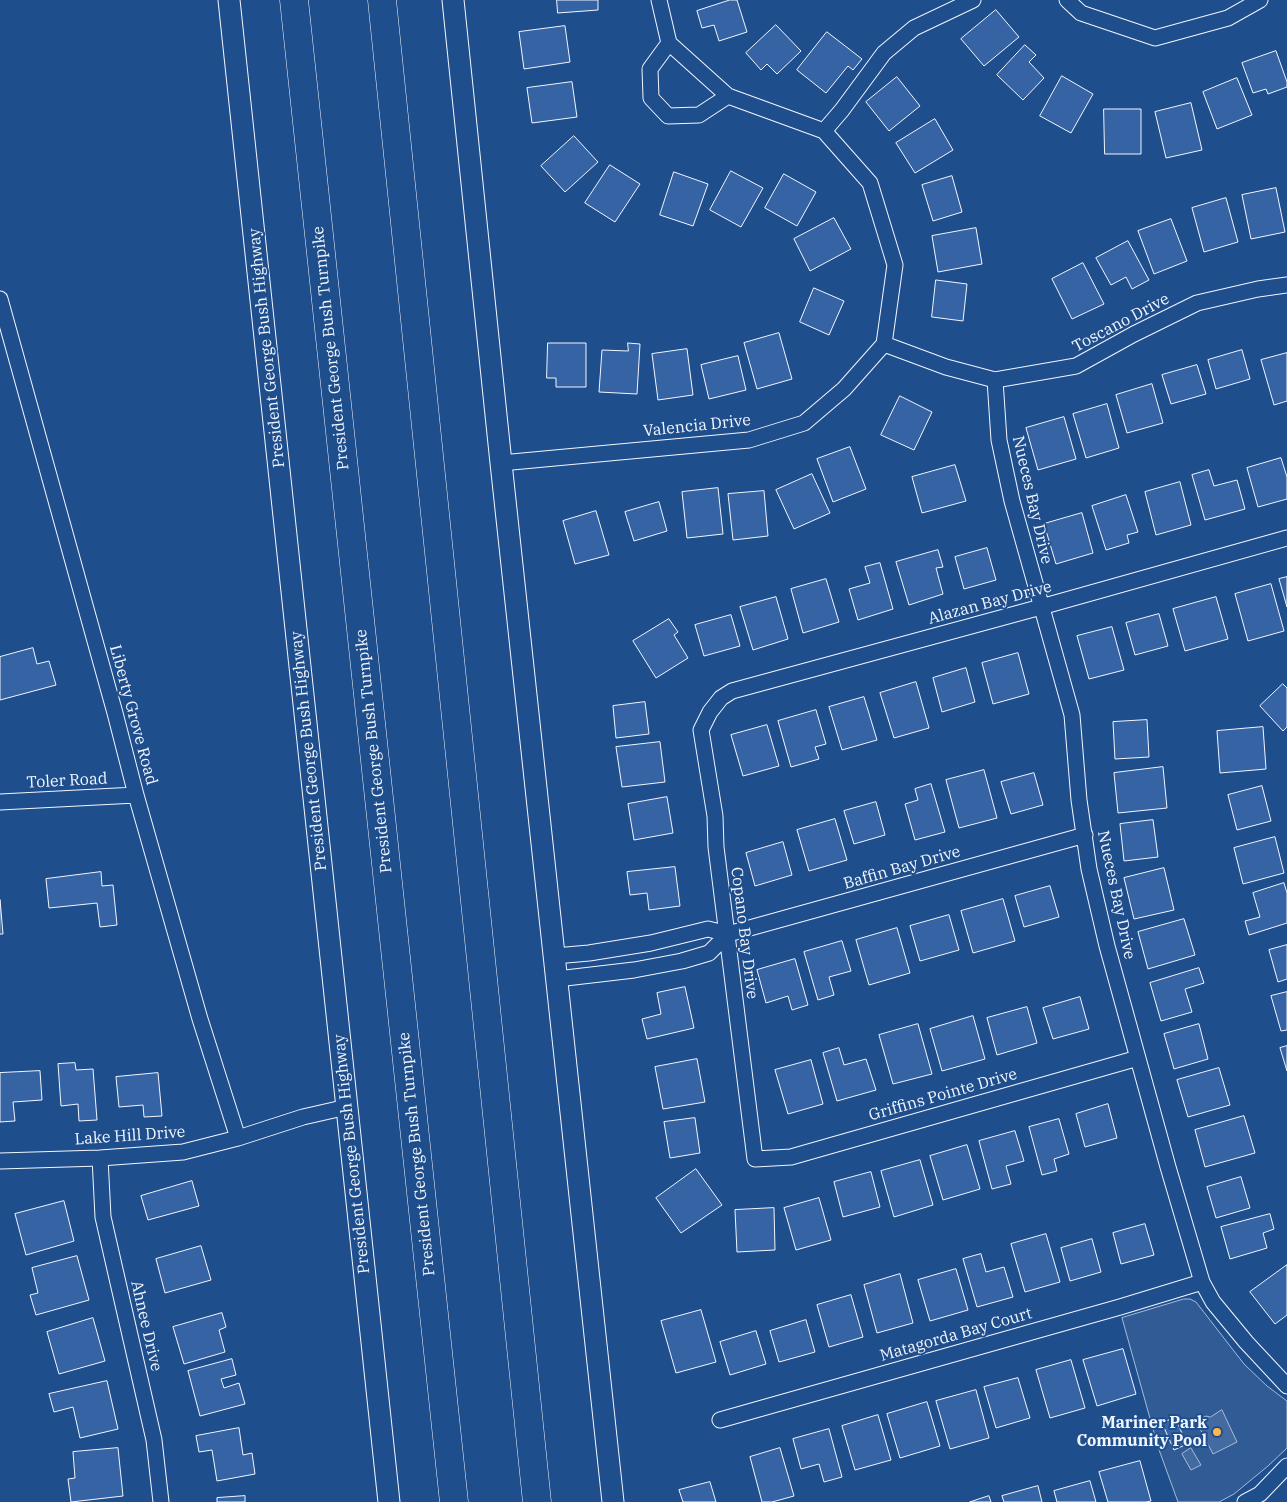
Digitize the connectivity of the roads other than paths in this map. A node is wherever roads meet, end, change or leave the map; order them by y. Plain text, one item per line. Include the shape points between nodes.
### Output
1 (229, 0) edge
2 (294, 0) edge
3 (382, 0) edge
4 (453, 0) edge
5 (659, 0) edge
6 (973, 0) edge
7 (1067, 0) edge
8 (1260, 0) edge
9 (669, 43) junction
10 (728, 96) junction
11 (824, 131) junction
12 (1287, 285) edge
13 (0, 299) edge
14 (884, 344) junction
15 (995, 380) junction
16 (501, 463) junction
17 (1287, 538) edge
18 (1041, 607) junction
19 (710, 712) joint
20 (136, 794) junction
21 (0, 802) edge
22 (1085, 835) junction
23 (728, 934) junction
24 (555, 956) junction
25 (557, 980) junction
26 (1138, 1058) junction
27 (347, 1106) junction
28 (238, 1138) junction
29 (100, 1158) junction
30 (756, 1159) joint
31 (0, 1161) edge
32 (1202, 1282) junction
33 (1287, 1386) edge
34 (720, 1420) dead end
35 (1287, 1466) edge
36 (160, 1502) edge
37 (389, 1502) edge
38 (454, 1502) edge
39 (537, 1502) edge
40 (613, 1502) edge
41 (1245, 1502) edge

1 - 27 main road, President George Bush Highway
2 - 38 highway, President George Bush Turnpike
3 - 39 highway
4 - 16 main road
5 - 9 street
6 - 11 street via 914,28 884,54
7 - 8 street via 1081,14 1155,38 1228,18
9 - 10 street
9 - 10 street via 650,69 651,98 668,116 699,115
10 - 11 street
11 - 14 street via 870,183 895,265
12 - 15 street, Toscano Drive via 1197,303 1076,366
13 - 20 street, Liberty Grove Road
14 - 15 street, Toscano Drive via 946,367
14 - 16 street, Valencia Drive via 844,389 804,423 749,440
15 - 18 street, Nueces Bay Drive via 999,440
16 - 24 main road
17 - 18 street, Alazan Bay Drive
18 - 19 street, Alazan Bay Drive via 732,691 720,698
18 - 22 street, Nueces Bay Drive via 1072,714
19 - 23 street, Copano Bay Drive via 702,730
20 - 21 street, Toler Road
20 - 28 street, Liberty Grove Road via 200,1019
22 - 23 street, Baffin Bay Drive
22 - 26 street, Nueces Bay Drive via 1089,869
23 - 24 street, Baffin Bay Drive via 708,929 651,943
23 - 25 street, Baffin Bay Drive via 708,953 682,961
23 - 30 street, Copano Bay Drive
24 - 25 main road
25 - 40 main road
26 - 30 street, Griffins Pointe Drive via 791,1157
26 - 32 street, Nueces Bay Drive
27 - 28 street, Lake Hill Drive via 303,1116
27 - 37 main road, President George Bush Highway
28 - 29 street, Lake Hill Drive via 183,1152
29 - 31 street, Lake Hill Drive
29 - 36 street, Ahnee Drive via 103,1217 154,1440
32 - 33 street, Nueces Bay Drive via 1213,1302
32 - 34 street, Matagorda Bay Court
35 - 41 street via 1260,1494

